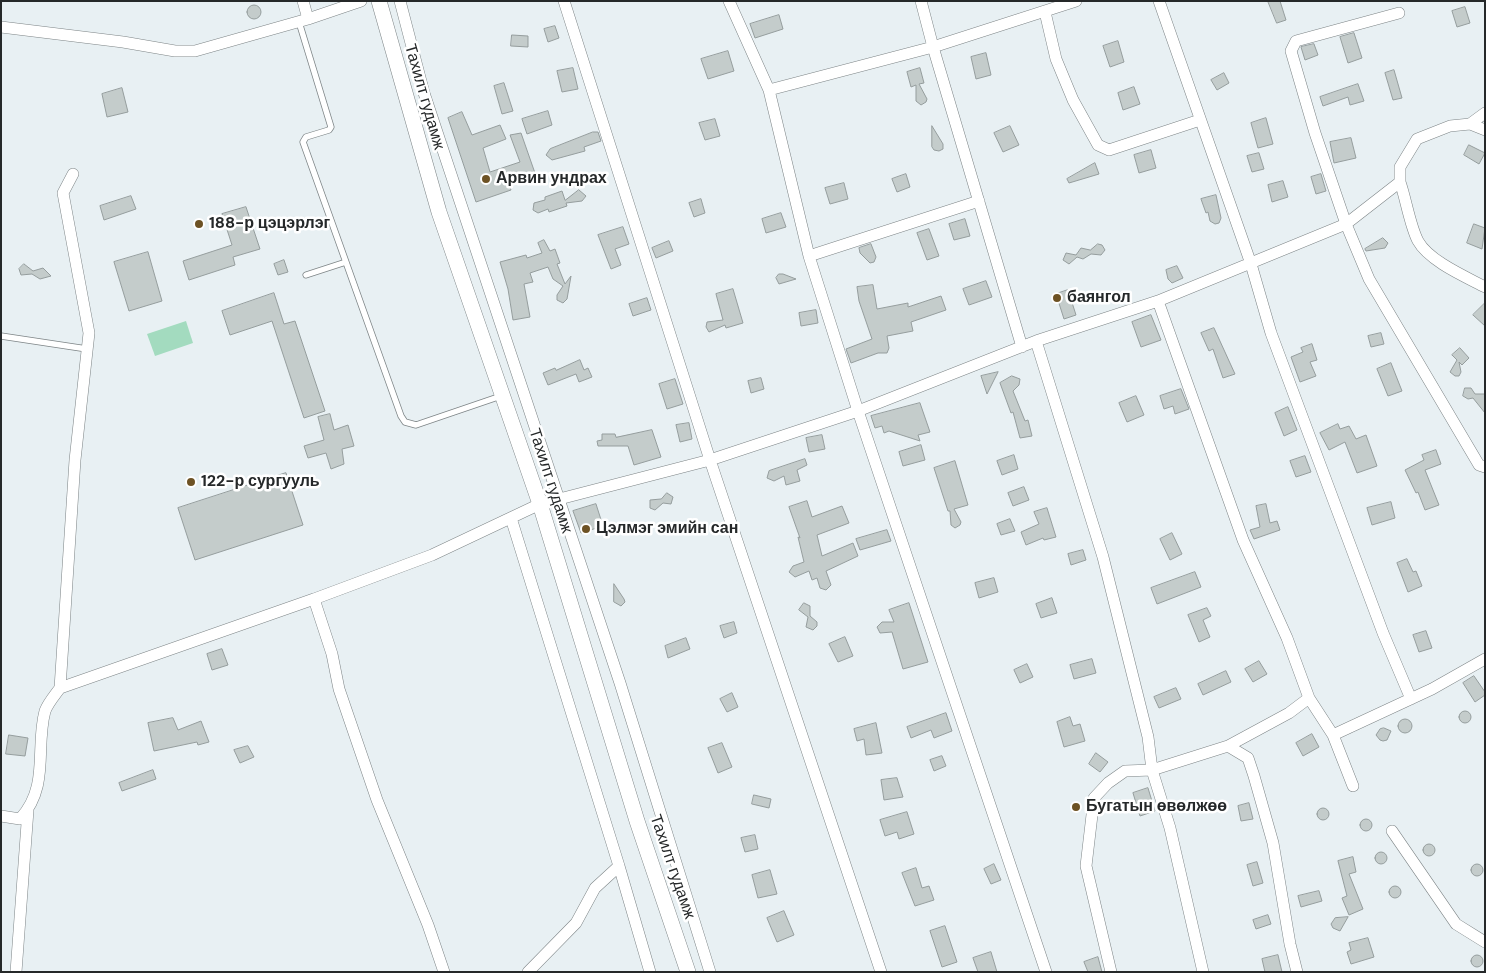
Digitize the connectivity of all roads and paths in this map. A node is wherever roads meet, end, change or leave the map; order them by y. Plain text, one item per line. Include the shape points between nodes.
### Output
1 (303, 1) edge
2 (362, 1) edge
3 (379, 1) edge
4 (400, 1) edge
5 (564, 1) edge
6 (729, 1) edge
7 (921, 1) edge
8 (1076, 1) edge
9 (1159, 1) edge
10 (1045, 12) junction
11 (1399, 13) dead end
12 (303, 21) junction
13 (1, 28) edge
14 (932, 47) junction
15 (768, 90) junction
16 (1485, 114) edge
17 (1200, 120) junction
18 (1470, 124) junction
19 (1485, 130) edge
20 (73, 174) dead end
21 (1400, 182) junction
22 (979, 201) junction
23 (461, 209) junction
24 (439, 212) junction
25 (1346, 224) junction
26 (808, 256) junction
27 (346, 262) junction
28 (1251, 264) junction
29 (306, 275) dead end
30 (1485, 287) edge
31 (489, 296) junction
32 (1158, 301) junction
33 (470, 303) junction
34 (1, 336) edge
35 (1036, 340) junction
36 (1022, 348) junction
37 (87, 349) junction
38 (503, 396) junction
39 (858, 411) junction
40 (710, 460) junction
41 (1485, 466) edge
42 (559, 500) junction
43 (540, 504) junction
44 (511, 518) junction
45 (314, 599) junction
46 (1485, 658) edge
47 (60, 688) junction
48 (1309, 698) junction
49 (1411, 699) junction
50 (1333, 735) junction
51 (1228, 746) junction
52 (1152, 770) junction
53 (1353, 786) dead end
54 (28, 810) junction
55 (1, 816) edge
56 (1392, 831) dead end
57 (618, 866) junction
58 (1485, 942) edge
59 (16, 972) edge
60 (444, 972) edge
61 (528, 972) edge
62 (650, 972) edge
63 (688, 972) edge
64 (710, 972) edge
65 (880, 972) edge
66 (1046, 972) edge
67 (1111, 972) edge
68 (1203, 972) edge
69 (1297, 972) edge

1 - 12 street
2 - 12 street
3 - 24 main road, Тахилт гудамж
4 - 23 street via 424,93
5 - 40 street
6 - 15 street
7 - 14 street
8 - 10 street
9 - 17 street
10 - 14 street
10 - 17 street via 1056,59 1073,100 1098,145 1109,150
11 - 25 street via 1312,35 1296,41 1291,50
12 - 13 street via 195,51
12 - 27 lane via 331,127 306,137 303,142
14 - 15 street
14 - 22 street
15 - 26 street
16 - 18 street
17 - 28 street
18 - 19 street
18 - 21 street via 1450,126 1417,139 1400,166
20 - 37 street via 63,193 89,333
21 - 25 street
21 - 30 street via 1418,242 1442,262
22 - 26 street
22 - 36 street
23 - 24 street
23 - 31 street
24 - 33 main road, Тахилт гудамж
25 - 28 street
25 - 41 street via 1370,279 1479,465
26 - 39 street
27 - 29 lane
27 - 38 lane via 405,422 416,425
28 - 32 street
28 - 49 street via 1271,333 1383,633
31 - 33 street
31 - 42 street
32 - 35 street
32 - 48 street via 1244,540
33 - 38 main road, Тахилт гудамж
34 - 37 lane
35 - 36 street
35 - 52 street via 1103,557 1148,737
36 - 39 street
37 - 47 street via 74,460
38 - 43 main road, Тахилт гудамж
39 - 40 street
39 - 66 street
40 - 42 street
40 - 65 street
42 - 43 street
42 - 64 street
43 - 44 street
43 - 63 main road, Тахилт гудамж via 637,821
44 - 45 street via 432,555
44 - 57 street
45 - 47 street
45 - 60 street via 332,654 339,689 376,800 425,916
46 - 49 street
47 - 54 street via 46,710 40,778
48 - 50 street
48 - 51 street
49 - 50 street
50 - 53 street
51 - 52 street
51 - 69 street via 1248,758 1254,776 1273,843
52 - 67 street via 1125,771 1094,798 1086,866
52 - 68 street via 1170,828
54 - 55 street via 20,819
54 - 59 street
56 - 58 street via 1456,924
57 - 61 street via 594,888 576,923
57 - 62 street

